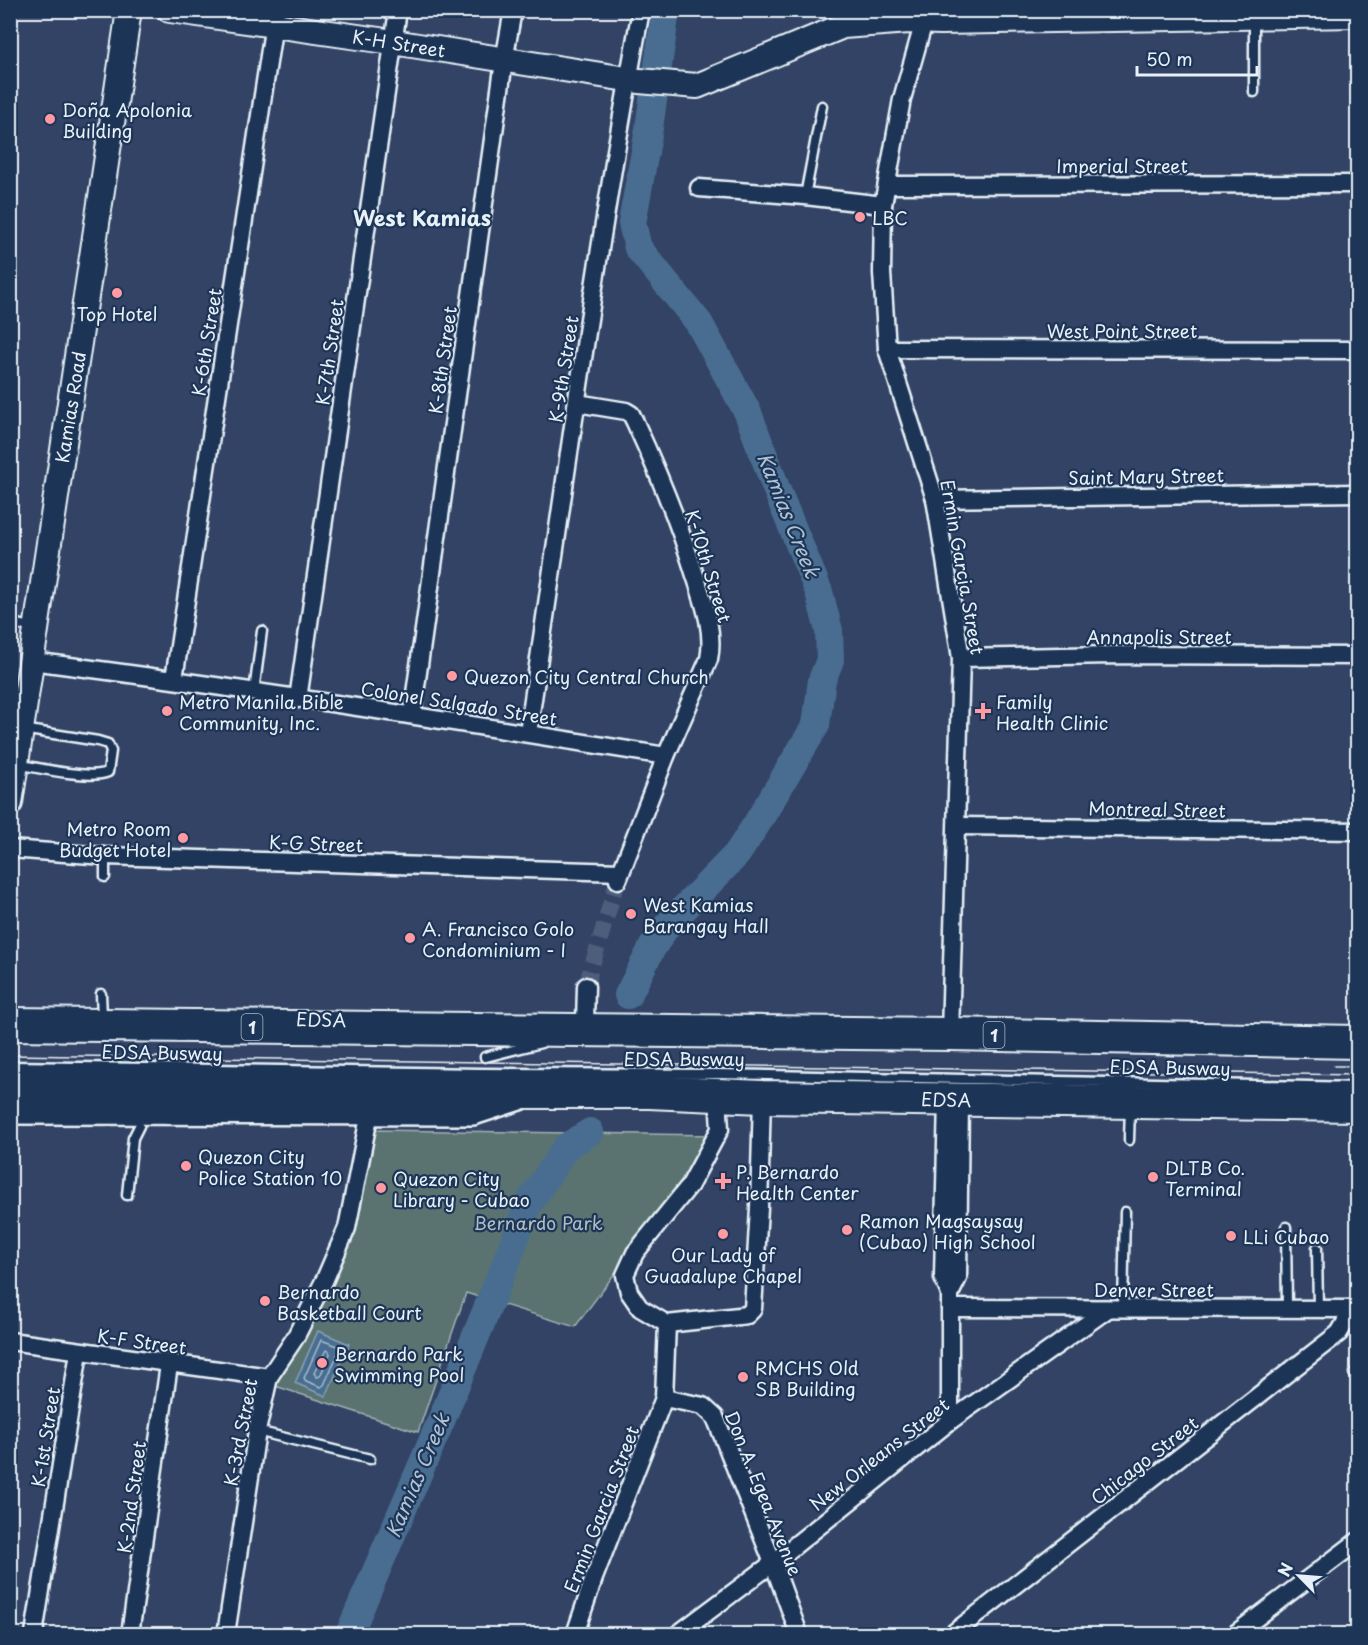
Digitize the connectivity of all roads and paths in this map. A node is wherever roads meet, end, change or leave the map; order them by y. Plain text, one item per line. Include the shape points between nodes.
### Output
1 (129, 10) edge
2 (170, 10) edge
3 (398, 10) edge
4 (513, 10) edge
5 (641, 10) edge
6 (1358, 15) edge
7 (926, 16) edge
8 (1254, 17) junction
9 (275, 18) edge
10 (393, 42) junction
11 (504, 61) junction
12 (634, 80) junction
13 (1254, 92) dead end
14 (822, 106) dead end
15 (1358, 184) edge
16 (887, 185) junction
17 (699, 188) dead end
18 (805, 196) junction
19 (883, 206) junction
20 (887, 349) junction
21 (1358, 350) edge
22 (577, 403) junction
23 (1358, 493) edge
24 (935, 499) junction
25 (10, 623) edge
26 (37, 628) junction
27 (262, 631) dead end
28 (1358, 656) edge
29 (961, 658) junction
30 (32, 661) junction
31 (174, 680) junction
32 (254, 692) junction
33 (298, 699) junction
34 (412, 715) junction
35 (21, 729) junction
36 (528, 734) junction
37 (666, 756) junction
38 (16, 764) junction
39 (10, 803) edge
40 (957, 826) junction
41 (1358, 831) edge
42 (10, 849) edge
43 (105, 856) junction
44 (105, 877) dead end
45 (619, 877) joint
46 (586, 986) tunnel mouth
47 (10, 1015) edge
48 (10, 1024) edge
49 (631, 1030) junction
50 (579, 1031) junction
51 (950, 1034) junction
52 (1358, 1042) edge
53 (550, 1043) dead end
54 (494, 1044) junction
55 (539, 1044) junction
56 (10, 1066) edge
57 (10, 1082) edge
58 (478, 1083) junction
59 (1358, 1088) edge
60 (535, 1091) junction
61 (718, 1096) junction
62 (762, 1097) junction
63 (953, 1098) junction
64 (1130, 1101) junction
65 (1358, 1106) edge
66 (10, 1110) edge
67 (370, 1112) junction
68 (139, 1126) dead end
69 (1129, 1140) dead end
70 (127, 1195) dead end
71 (1125, 1212) dead end
72 (1286, 1227) dead end
73 (1317, 1248) dead end
74 (950, 1301) junction
75 (1287, 1308) junction
76 (1317, 1308) junction
77 (1116, 1309) junction
78 (1353, 1309) edge
79 (667, 1324) junction
80 (10, 1341) edge
81 (79, 1352) junction
82 (170, 1365) junction
83 (269, 1377) junction
84 (664, 1398) junction
85 (950, 1421) junction
86 (257, 1431) junction
87 (370, 1458) dead end
88 (1358, 1541) edge
89 (773, 1563) junction
90 (34, 1635) edge
91 (130, 1635) edge
92 (226, 1635) edge
93 (575, 1635) edge
94 (678, 1635) edge
95 (799, 1635) edge
96 (952, 1635) edge
97 (1235, 1635) edge

1 - 26 street, Kamias Road
2 - 9 street, K-H Street
3 - 10 street, K-7th Street
4 - 11 street, K-8th Street
5 - 12 street, K-9th Street
6 - 8 street, K-H Street
7 - 8 street, K-H Street
7 - 12 street, K-H Street via 843,26 697,86
7 - 16 street, Ermin Garcia Street via 902,99
8 - 13 lane
9 - 10 street, K-H Street
9 - 31 street, K-6th Street
10 - 11 street, K-H Street
10 - 33 street, K-7th Street
11 - 12 street, K-H Street
11 - 34 street, K-8th Street
12 - 22 street, K-9th Street
14 - 18 lane
15 - 16 street, Imperial Street via 1225,180
16 - 19 street, Ermin Garcia Street
17 - 18 street
18 - 19 street
19 - 20 street, Ermin Garcia Street
20 - 21 street, West Point Street
20 - 24 street, Ermin Garcia Street
22 - 36 street, K-9th Street
22 - 37 street, K-10th Street via 631,414 663,483 706,611 712,645 709,659
23 - 24 street, Saint Mary Street
24 - 29 street, Ermin Garcia Street
25 - 26 lane
26 - 30 street, Kamias Road
27 - 32 lane
28 - 29 street, Annapolis Street
29 - 40 street, Ermin Garcia Street
30 - 31 street, Colonel Salgado Street
30 - 35 street, Kamias Road
31 - 32 street, Colonel Salgado Street
32 - 33 street, Colonel Salgado Street
33 - 34 street, Colonel Salgado Street
34 - 36 street, Colonel Salgado Street
35 - 38 street, Kamias Road
35 - 38 lane via 108,744 108,772 78,774
36 - 37 street, Colonel Salgado Street
37 - 45 street, K-10th Street
38 - 39 street, Kamias Road
40 - 41 street, Montreal Street
40 - 51 street, Ermin Garcia Street
42 - 43 street, K-G Street
43 - 44 lane
43 - 45 street, K-G Street
46 - 50 street
47 - 50 main road, EDSA via 101,1005
48 - 54 highway, EDSA / 1
49 - 50 main road, EDSA
49 - 51 highway, EDSA / 1
49 - 54 highway, EDSA / 1
51 - 52 highway, EDSA / 1
53 - 55 lane
54 - 55 lane
54 - 55 lane
56 - 58 lane, EDSA Busway
57 - 58 highway, EDSA
58 - 59 lane, EDSA Busway via 716,1074
58 - 60 highway, EDSA
60 - 61 highway, EDSA
60 - 67 main road, EDSA via 473,1111
61 - 62 highway, EDSA
61 - 79 street via 720,1129 690,1185 635,1253 625,1275 629,1292 640,1308
62 - 63 highway, EDSA
62 - 79 street via 753,1309 747,1315
63 - 64 highway, EDSA
63 - 74 street via 943,1278
64 - 65 highway, EDSA
64 - 69 lane
66 - 67 main road, EDSA
67 - 83 street, K-3rd Street via 347,1228 295,1338
68 - 70 lane via 133,1138
71 - 77 lane
72 - 75 lane
73 - 76 lane
74 - 77 street, Denver Street
74 - 85 street
75 - 76 street, Denver Street
75 - 77 street, Denver Street
76 - 78 street, Denver Street
77 - 85 street, New Orleans Street
78 - 96 street, Chicago Street via 1339,1333
79 - 84 street, Ermin Garcia Street
80 - 81 street, K-F Street
81 - 82 street, K-F Street
81 - 90 street, K-1st Street
82 - 83 street, K-F Street
82 - 91 street, K-2nd Street
83 - 86 street, K-3rd Street
84 - 89 street, Don A. Egea Avenue via 703,1406 715,1417
84 - 93 street, Ermin Garcia Street
85 - 89 street, New Orleans Street
86 - 87 lane
86 - 92 street, K-3rd Street
88 - 97 street
89 - 94 street, New Orleans Street
89 - 95 street, Don A. Egea Avenue

